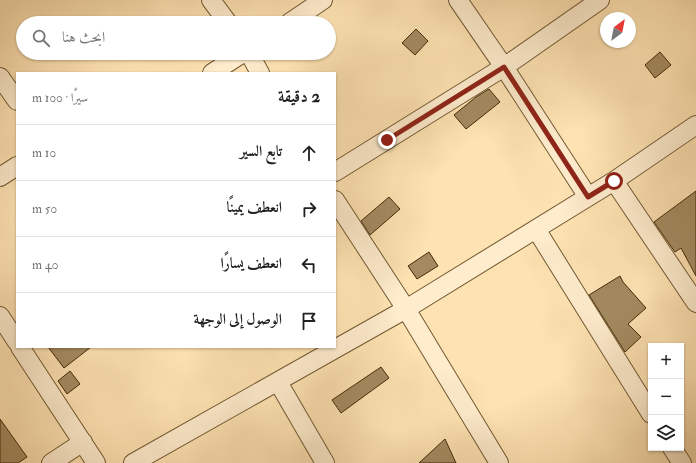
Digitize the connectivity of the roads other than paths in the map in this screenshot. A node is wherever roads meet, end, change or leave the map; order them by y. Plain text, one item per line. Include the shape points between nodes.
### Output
1 (211, 0) edge
2 (323, 0) edge
3 (458, 0) edge
4 (600, 0) edge
5 (223, 16) edge
6 (299, 16) edge
7 (232, 60) edge
8 (253, 60) edge
9 (504, 67) junction
10 (214, 72) edge
11 (259, 72) edge
12 (0, 77) edge
13 (16, 101) edge
14 (696, 125) edge
15 (16, 167) edge
16 (336, 171) edge
17 (0, 177) edge
18 (614, 181) junction
19 (588, 197) junction
20 (336, 202) edge
21 (536, 229) junction
22 (696, 302) edge
23 (406, 309) junction
24 (0, 316) edge
25 (16, 340) edge
26 (21, 348) edge
27 (278, 382) junction
28 (648, 409) edge
29 (83, 442) junction
30 (674, 451) edge
31 (52, 463) edge
32 (96, 463) edge
33 (133, 463) edge
34 (325, 463) edge
35 (499, 463) edge
36 (682, 463) edge

1 - 5 street
2 - 6 street
3 - 9 street
4 - 9 street
7 - 10 street
8 - 11 street
9 - 16 street
9 - 19 street
12 - 13 street
14 - 18 street
15 - 17 street
18 - 19 street
18 - 22 street
19 - 21 street
20 - 23 street
21 - 23 street
21 - 28 street
23 - 27 street
23 - 35 street
24 - 25 street
26 - 29 street
27 - 33 street
27 - 34 street
29 - 31 street
29 - 32 street
30 - 36 street

